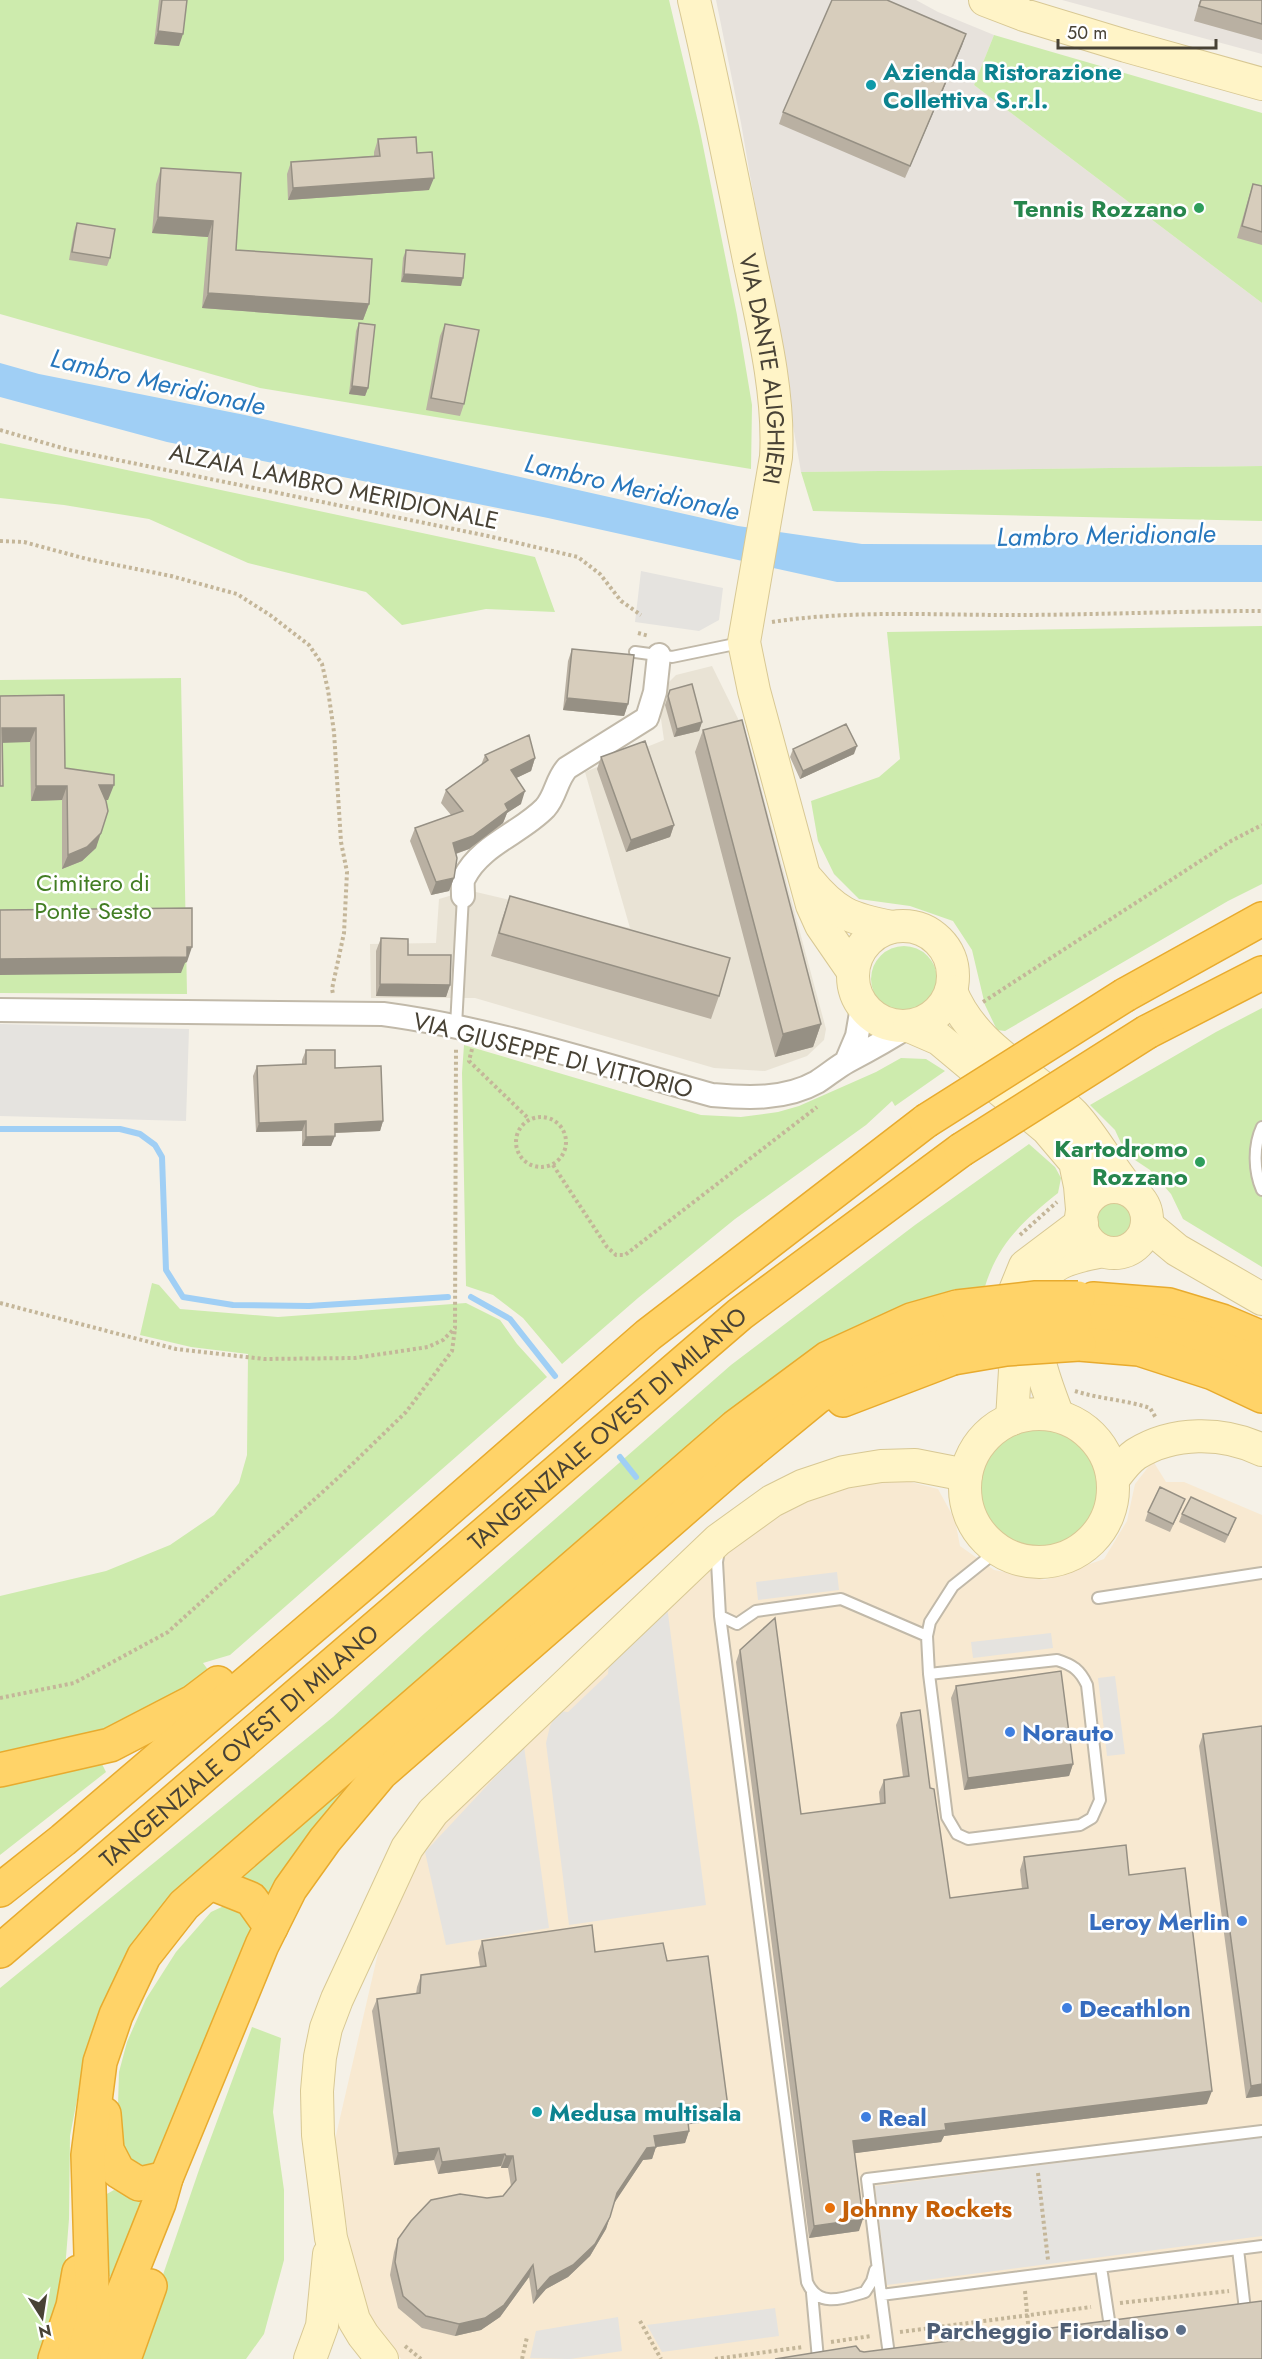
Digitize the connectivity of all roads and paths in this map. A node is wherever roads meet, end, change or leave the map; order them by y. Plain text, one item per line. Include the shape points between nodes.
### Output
1 (694, 0) edge
2 (985, 0) edge
3 (1262, 84) edge
4 (0, 430) edge
5 (0, 541) edge
6 (1262, 611) edge
7 (641, 615) dead end
8 (745, 627) junction
9 (635, 652) dead end
10 (659, 656) junction
11 (1262, 825) edge
12 (805, 877) junction
13 (463, 896) joint
14 (1262, 920) edge
15 (892, 927) junction
16 (852, 970) junction
17 (1262, 973) edge
18 (958, 1004) junction
19 (862, 1007) junction
20 (0, 1010) edge
21 (336, 1013) junction
22 (909, 1026) junction
23 (466, 1029) junction
24 (846, 1062) junction
25 (820, 1105) dead end
26 (529, 1119) junction
27 (1262, 1127) edge
28 (553, 1165) junction
29 (1129, 1190) junction
30 (1262, 1190) edge
31 (1082, 1216) junction
32 (1147, 1225) junction
33 (1102, 1251) junction
34 (1262, 1299) edge
35 (0, 1303) edge
36 (1077, 1321) junction
37 (455, 1328) junction
38 (954, 1333) junction
39 (1262, 1338) edge
40 (1262, 1364) edge
41 (1040, 1368) junction
42 (1262, 1395) edge
43 (1058, 1416) junction
44 (1012, 1419) junction
45 (1158, 1425) dead end
46 (1260, 1454) edge
47 (966, 1474) junction
48 (1114, 1478) junction
49 (721, 1537) junction
50 (998, 1550) junction
51 (1262, 1573) edge
52 (372, 1576) junction
53 (1098, 1598) dead end
54 (720, 1616) junction
55 (927, 1636) junction
56 (929, 1674) junction
57 (0, 1698) edge
58 (0, 1770) edge
59 (211, 1882) junction
60 (0, 1890) edge
61 (271, 1927) junction
62 (6, 1950) edge
63 (232, 2020) junction
64 (100, 2062) junction
65 (1262, 2131) edge
66 (1036, 2158) junction
67 (166, 2178) junction
68 (88, 2198) junction
69 (331, 2238) junction
70 (1262, 2246) edge
71 (1238, 2248) junction
72 (877, 2264) junction
73 (1101, 2266) junction
74 (1050, 2273) junction
75 (1024, 2276) junction
76 (1242, 2289) junction
77 (812, 2293) junction
78 (881, 2295) junction
79 (1106, 2305) junction
80 (1244, 2310) edge
81 (1028, 2316) junction
82 (640, 2321) dead end
83 (1110, 2327) edge
84 (886, 2334) junction
85 (527, 2337) dead end
86 (1029, 2337) edge
87 (816, 2346) junction
88 (889, 2355) edge
89 (55, 2359) edge
90 (83, 2359) edge
91 (97, 2359) edge
92 (124, 2359) edge
93 (310, 2359) edge
94 (382, 2359) edge
95 (522, 2359) edge
96 (661, 2359) edge
97 (715, 2359) edge
98 (818, 2359) edge

1 - 8 street, VIA DANTE ALIGHIERI via 751,267 778,429
2 - 3 street via 1126,46
4 - 7 path, ALZAIA LAMBRO MERIDIONALE via 69,450 578,557 600,574 621,601
5 - 21 path via 24,542 237,594 309,645 322,664 334,732 341,842 347,872 344,933 332,989
6 - 8 path via 880,615 792,618
8 - 10 lane via 672,657
8 - 12 street, VIA DANTE ALIGHIERI via 756,699
9 - 10 lane
10 - 13 street via 647,718 567,768 543,809 480,857 464,879
11 - 18 path via 995,993
12 - 15 street, VIA DANTE ALIGHIERI via 835,909 868,923
12 - 16 street, VIA DANTE ALIGHIERI via 820,926
13 - 23 lane
14 - 52 highway, TANGENZIALE OVEST DI MILANO, bridge via 1125,995 926,1121 648,1335
15 - 16 street via 865,942
15 - 18 street via 926,931 940,942 950,957
16 - 19 street
17 - 62 highway, TANGENZIALE OVEST DI MILANO, bridge via 1147,1032 961,1150 740,1314 109,1856
18 - 22 street
18 - 29 street via 985,1040 1073,1114
19 - 22 street via 883,1023
19 - 24 street via 857,1036
20 - 21 street, VIA GIUSEPPE DI VITTORIO
21 - 23 street, VIA GIUSEPPE DI VITTORIO via 383,1014
22 - 24 street, VIA GIUSEPPE DI VITTORIO
22 - 31 street via 939,1039 1047,1129 1075,1162
23 - 24 street, VIA GIUSEPPE DI VITTORIO via 731,1097 786,1094 815,1083
23 - 26 path via 469,1061
23 - 37 path
25 - 28 path via 625,1255 616,1255 607,1247
26 - 28 path via 515,1139 519,1156 530,1165
26 - 28 path via 550,1118 562,1126 567,1137 564,1154
27 - 30 lane via 1256,1176
29 - 31 street via 1107,1187 1096,1192 1088,1199
29 - 32 street via 1144,1206
31 - 33 street via 1087,1240
31 - 44 street via 1025,1266 1014,1293
32 - 33 street via 1144,1235 1131,1249
32 - 34 street via 1177,1250
33 - 41 street via 1054,1267 1041,1284 1034,1334
35 - 37 path via 176,1349 264,1359 355,1358 428,1347
36 - 38 highway, bridge via 1006,1349
36 - 38 highway, bridge via 1036,1298
36 - 39 highway via 1169,1305
36 - 40 highway via 1120,1322 1194,1338
36 - 42 highway
37 - 57 path via 452,1351 406,1412 168,1632 74,1683
38 - 59 highway via 911,1320 828,1358 735,1427
38 - 61 highway via 852,1395 762,1443 732,1467 381,1773 319,1848 290,1889
41 - 43 street
41 - 45 path via 1057,1366 1074,1390 1150,1408
43 - 44 street via 1035,1413
43 - 48 street via 1078,1424 1095,1438
44 - 47 street via 990,1432 975,1451
46 - 48 street via 1226,1436 1162,1441 1134,1455
47 - 49 street via 915,1465 844,1473 802,1486 772,1501
47 - 50 street via 965,1496 971,1517 982,1536
48 - 50 street via 1113,1503 1104,1526 1088,1545 1067,1557 1044,1563 1020,1560
49 - 54 lane via 717,1562
49 - 69 street via 433,1812 407,1848 337,1999 320,2057 318,2135
50 - 55 lane via 953,1586 930,1622
51 - 53 lane
52 - 58 highway via 289,1630 193,1702 110,1744
52 - 60 highway, TANGENZIALE OVEST DI MILANO
54 - 55 lane via 737,1624 756,1611 841,1599
54 - 77 lane via 800,2234
55 - 56 lane
56 - 56 lane via 943,1796 947,1817 957,1834 969,1839 1080,1825 1092,1818 1100,1800 1087,1684 1080,1671 1057,1660
59 - 61 highway via 251,1899
59 - 64 highway via 184,1905 144,1956 116,2015
61 - 63 highway
63 - 67 highway
63 - 92 highway
64 - 67 highway via 107,2150 118,2171 139,2184
64 - 68 highway via 88,2155
65 - 66 lane
66 - 72 lane via 867,2180
66 - 74 path
67 - 91 highway
68 - 89 highway via 73,2306
68 - 90 highway via 93,2321
69 - 93 street via 322,2326
69 - 94 street via 354,2320
70 - 71 lane
71 - 73 lane
71 - 76 lane
72 - 77 lane via 865,2292 843,2299 821,2298
72 - 78 lane
73 - 74 lane
73 - 79 lane
74 - 75 lane
75 - 78 lane
75 - 81 path
76 - 79 path
76 - 80 lane
77 - 87 lane
78 - 84 lane
79 - 81 path
79 - 83 lane
81 - 84 path
81 - 86 path
82 - 96 path
84 - 87 path
84 - 88 lane
85 - 95 path
87 - 97 path
87 - 98 lane

